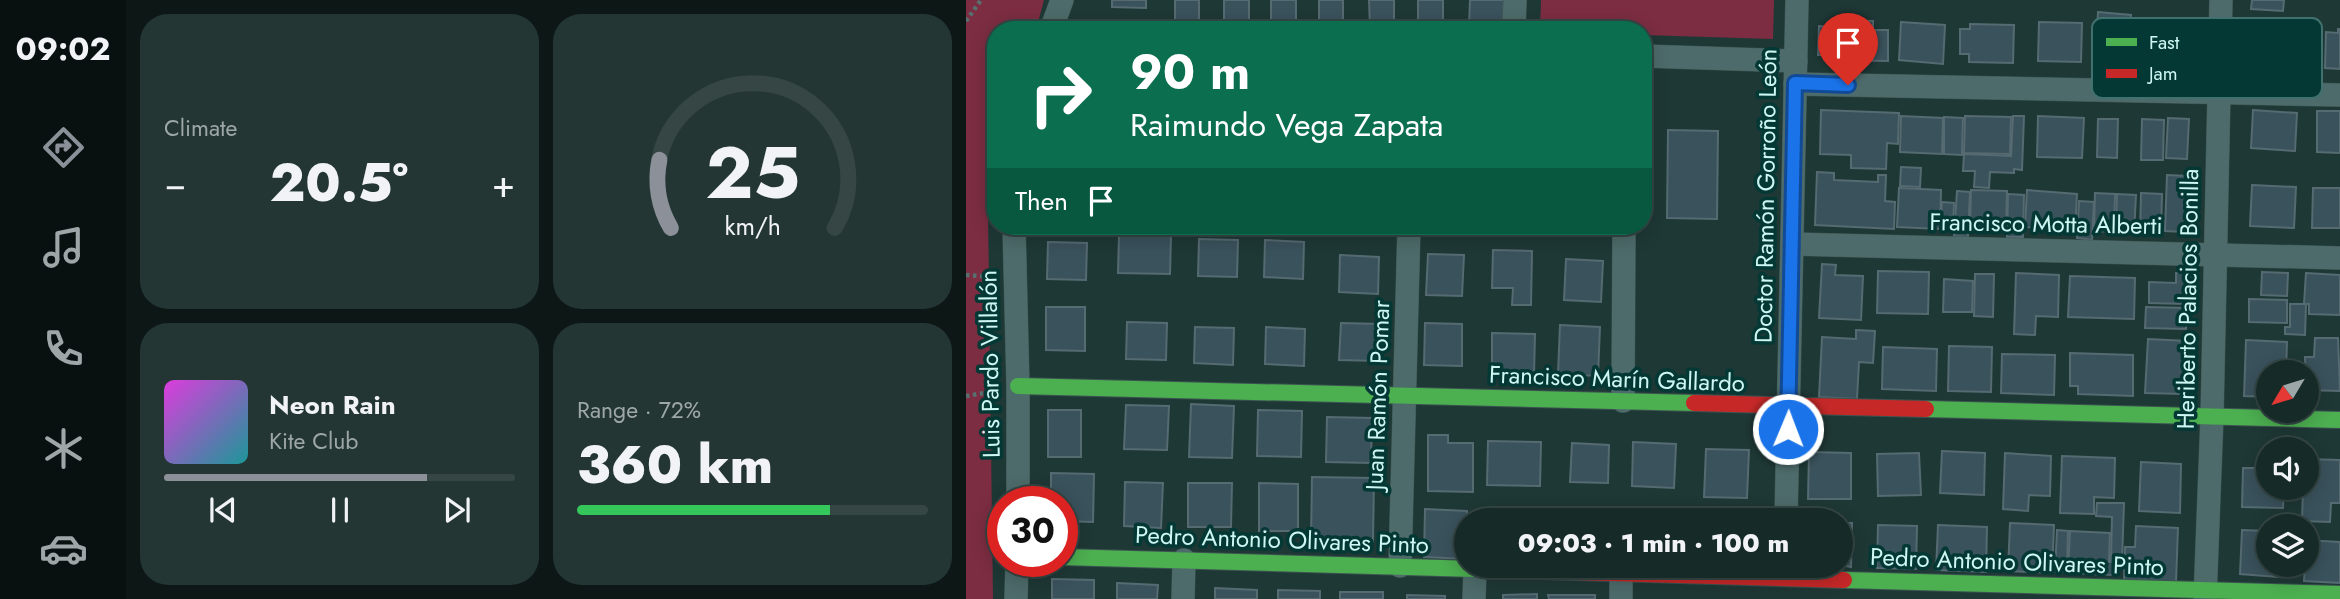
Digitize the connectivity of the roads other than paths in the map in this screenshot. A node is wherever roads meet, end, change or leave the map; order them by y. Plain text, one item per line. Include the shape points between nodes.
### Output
1 (1062, 0) edge
2 (1515, 0) edge
3 (1797, 0) edge
4 (2221, 0) edge
5 (2221, 18) edge
6 (1054, 21) edge
7 (1514, 21) edge
8 (1652, 57) edge
9 (1796, 72) junction
10 (2092, 87) edge
11 (2322, 95) edge
12 (2340, 95) edge
13 (2219, 98) edge
14 (1014, 235) edge
15 (1409, 235) edge
16 (1623, 235) edge
17 (1792, 244) junction
18 (2216, 254) junction
19 (2340, 258) edge
20 (1018, 386) junction
21 (1404, 396) junction
22 (1623, 401) junction
23 (1788, 406) junction
24 (2213, 416) junction
25 (2340, 420) edge
26 (1018, 486) edge
27 (1786, 508) edge
28 (1078, 557) edge
29 (1184, 560) junction
30 (1400, 566) junction
31 (1454, 568) edge
32 (1017, 577) edge
33 (1475, 578) edge
34 (1621, 578) edge
35 (1724, 578) edge
36 (1785, 581) edge
37 (2205, 594) edge
38 (2340, 594) edge
39 (1016, 599) edge
40 (1183, 599) edge
41 (1474, 599) edge
42 (1621, 599) edge

1 - 6 street
2 - 7 street
3 - 9 street, Doctor Ramón Gorroño León
4 - 5 street, Heriberto Palacios Bonilla
8 - 9 street
9 - 10 street
9 - 17 street, Doctor Ramón Gorroño León
11 - 12 street
13 - 18 street, Heriberto Palacios Bonilla
14 - 20 street, Luis Pardo Villalón
15 - 21 street, Juan Ramón Pomar
16 - 22 street
17 - 18 street, Francisco Motta Alberti
17 - 23 street, Doctor Ramón Gorroño León
18 - 19 street, Francisco Motta Alberti
18 - 24 street, Heriberto Palacios Bonilla
20 - 21 street, Francisco Marín Gallardo
20 - 26 street, Luis Pardo Villalón
21 - 22 street, Francisco Marín Gallardo
21 - 30 street, Juan Ramón Pomar
22 - 23 street, Francisco Marín Gallardo
23 - 24 street, Francisco Marín Gallardo
23 - 27 street, Doctor Ramón Gorroño León
24 - 25 street, Francisco Marín Gallardo
24 - 37 street, Heriberto Palacios Bonilla
28 - 29 street, Pedro Antonio Olivares Pinto
29 - 30 street, Pedro Antonio Olivares Pinto
29 - 40 street
30 - 31 street, Pedro Antonio Olivares Pinto
32 - 39 street
33 - 41 street
34 - 42 street
35 - 36 street, Pedro Antonio Olivares Pinto
36 - 37 street, Pedro Antonio Olivares Pinto
37 - 38 street, Pedro Antonio Olivares Pinto

